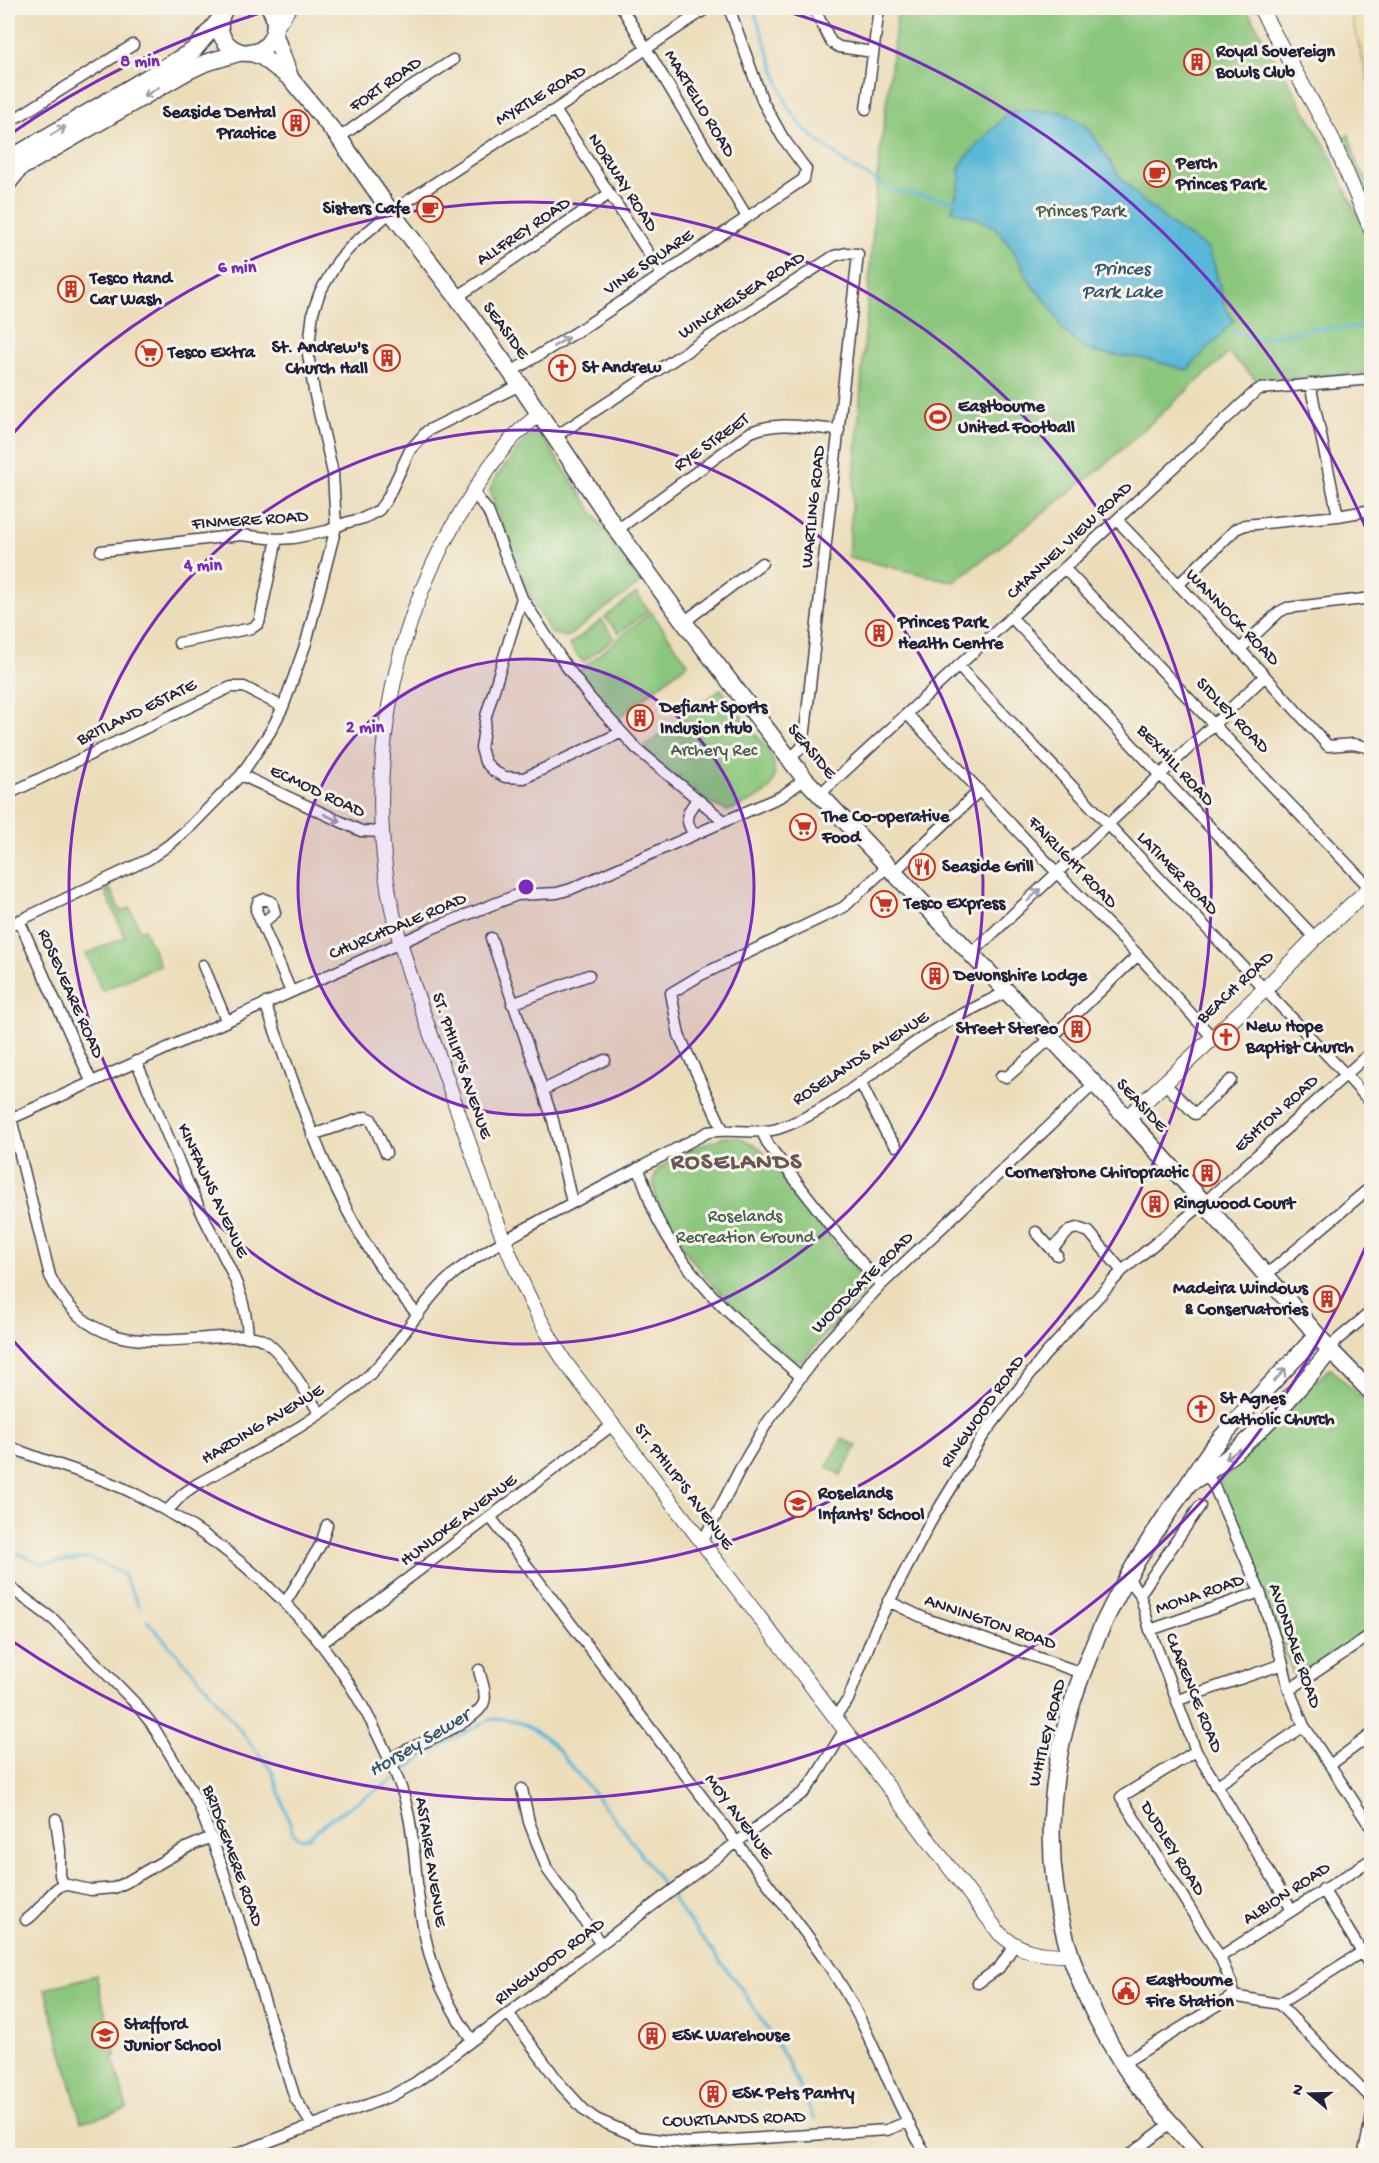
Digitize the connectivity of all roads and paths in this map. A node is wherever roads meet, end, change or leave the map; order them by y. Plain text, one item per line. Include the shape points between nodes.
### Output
1 (270, 8) edge
2 (289, 8) edge
3 (622, 8) edge
4 (707, 8) edge
5 (729, 8) edge
6 (814, 8) edge
7 (879, 8) edge
8 (1260, 8) edge
9 (221, 13) edge
10 (275, 31) junction
11 (133, 45) dead end
12 (647, 49) junction
13 (246, 52) junction
14 (873, 52) junction
15 (453, 60) dead end
16 (290, 78) junction
17 (866, 109) dead end
18 (555, 110) junction
19 (8, 121) edge
20 (339, 138) junction
21 (8, 160) edge
22 (8, 183) edge
23 (609, 194) junction
24 (391, 212) junction
25 (747, 217) junction
26 (1371, 232) edge
27 (858, 254) joint
28 (662, 274) junction
29 (457, 297) junction
30 (516, 379) junction
31 (1371, 379) edge
32 (1310, 384) junction
33 (541, 413) junction
34 (839, 430) junction
35 (556, 436) junction
36 (473, 492) junction
37 (1371, 510) edge
38 (1338, 516) junction
39 (1117, 520) junction
40 (336, 527) junction
41 (617, 530) junction
42 (277, 539) junction
43 (101, 551) dead end
44 (762, 563) dead end
45 (1064, 568) junction
46 (1178, 585) junction
47 (522, 598) junction
48 (1371, 598) edge
49 (1011, 617) junction
50 (684, 622) junction
51 (179, 643) dead end
52 (1239, 650) junction
53 (958, 666) junction
54 (1265, 676) junction
55 (283, 707) junction
56 (907, 714) junction
57 (1213, 725) junction
58 (620, 733) junction
59 (1371, 752) edge
60 (790, 759) junction
61 (241, 775) junction
62 (1160, 775) junction
63 (805, 779) junction
64 (979, 791) junction
65 (8, 794) edge
66 (820, 794) junction
67 (697, 799) junction
68 (724, 821) junction
69 (1108, 825) junction
70 (381, 832) junction
71 (693, 834) junction
72 (890, 870) junction
73 (1058, 873) junction
74 (1371, 888) edge
75 (19, 920) junction
76 (261, 924) dead end
77 (8, 926) edge
78 (491, 938) dead end
79 (1315, 938) junction
80 (400, 943) junction
81 (970, 955) junction
82 (1138, 955) junction
83 (203, 964) dead end
84 (589, 975) dead end
85 (1265, 989) junction
86 (291, 992) junction
87 (1006, 992) junction
88 (265, 1003) junction
89 (512, 1004) junction
90 (226, 1020) junction
91 (1212, 1037) junction
92 (1051, 1038) junction
93 (1371, 1051) edge
94 (605, 1060) dead end
95 (136, 1061) junction
96 (1345, 1074) junction
97 (1001, 1076) dead end
98 (1231, 1080) dead end
99 (91, 1081) junction
100 (860, 1082) junction
101 (1164, 1083) junction
102 (1094, 1084) junction
103 (543, 1090) junction
104 (1371, 1104) edge
105 (1127, 1118) junction
106 (9, 1119) edge
107 (723, 1130) junction
108 (762, 1132) junction
109 (312, 1135) junction
110 (896, 1146) dead end
111 (386, 1153) dead end
112 (638, 1168) junction
113 (1371, 1186) edge
114 (572, 1203) junction
115 (1204, 1203) junction
116 (1036, 1232) dead end
117 (503, 1242) junction
118 (1122, 1271) junction
119 (1266, 1275) junction
120 (881, 1285) junction
121 (1371, 1311) edge
122 (418, 1315) junction
123 (1317, 1335) junction
124 (248, 1337) junction
125 (1329, 1350) junction
126 (800, 1376) junction
127 (1371, 1393) edge
128 (320, 1413) junction
129 (614, 1424) junction
130 (8, 1446) edge
131 (1204, 1469) junction
132 (1200, 1506) dead end
133 (167, 1511) junction
134 (491, 1518) junction
135 (327, 1525) dead end
136 (700, 1540) junction
137 (1127, 1577) junction
138 (8, 1588) edge
139 (1260, 1592) junction
140 (1140, 1594) junction
141 (888, 1601) junction
142 (285, 1603) junction
143 (1150, 1630) junction
144 (1371, 1634) edge
145 (322, 1643) junction
146 (1283, 1664) junction
147 (479, 1670) dead end
148 (1083, 1673) junction
149 (1289, 1690) junction
150 (1178, 1700) junction
151 (834, 1717) junction
152 (1304, 1726) junction
153 (846, 1732) junction
154 (1371, 1734) edge
155 (1196, 1751) junction
156 (391, 1763) junction
157 (1329, 1765) junction
158 (1216, 1786) junction
159 (522, 1789) dead end
160 (56, 1819) dead end
161 (1371, 1828) edge
162 (211, 1837) junction
163 (737, 1843) junction
164 (1371, 1859) edge
165 (63, 1884) junction
166 (1323, 1889) junction
167 (1292, 1910) junction
168 (26, 1920) dead end
169 (601, 1944) junction
170 (1014, 1946) junction
171 (1362, 1952) junction
172 (1069, 1955) junction
173 (1220, 1957) junction
174 (1371, 1969) edge
175 (978, 1983) dead end
176 (1233, 1996) junction
177 (1279, 2004) junction
178 (508, 2013) junction
179 (472, 2040) junction
180 (1122, 2064) junction
181 (1371, 2099) edge
182 (1371, 2116) edge
183 (907, 2122) junction
184 (1170, 2124) junction
185 (312, 2125) junction
186 (255, 2151) edge
187 (231, 2156) edge
188 (927, 2156) edge
189 (1128, 2156) edge
190 (1200, 2156) edge
191 (1363, 2156) edge

1 - 10 main road, SEASIDE
2 - 10 street
3 - 12 street, MARTELLO ROAD
4 - 12 street, MYRTLE ROAD
5 - 25 street, VINE SQUARE via 763,102 806,169 804,179
6 - 14 street via 831,42 839,47
7 - 14 street
8 - 26 street via 1332,136
9 - 13 main road, SEASIDE via 219,27 224,41 235,50
21 -> 9 main road via 194,50
10 - 13 main road via 261,49
10 - 16 main road, SEASIDE
11 - 19 street
12 - 18 street, MYRTLE ROAD
12 - 25 street, MARTELLO ROAD
13 - 16 main road, SEASIDE via 262,57
13 -> 22 main road via 186,72 20,168
14 - 17 street
15 - 20 street, FORT ROAD
16 - 20 main road, SEASIDE
18 - 23 street, NORWAY ROAD
18 - 24 street, MYRTLE ROAD via 510,134
20 - 24 main road, SEASIDE
23 - 28 street, NORWAY ROAD
23 - 29 street, ALLFREY ROAD
24 - 29 main road, SEASIDE
24 - 40 street, MYRTLE ROAD via 353,244 328,275 310,332 310,373 333,473
25 - 28 street, VINE SQUARE
27 - 34 street, WARTLING ROAD
27 - 35 street, WINCHELSEA ROAD via 834,256
30 -> 28 street, VINE SQUARE
29 - 30 main road, SEASIDE
30 - 33 main road, SEASIDE
30 - 40 street, FINMERE ROAD via 427,431 410,450 379,510
31 - 32 street, CHANNEL VIEW ROAD
32 - 38 street
32 - 39 street, CHANNEL VIEW ROAD via 1256,391
33 - 35 main road, SEASIDE
33 - 36 street, ST. PHILIP'S AVENUE via 510,440
34 - 41 street, RYE STREET via 780,425 751,432
34 - 60 street, WARTLING ROAD via 805,731 801,747
35 - 41 main road, SEASIDE
36 - 47 street via 488,511
36 - 70 street, ST. PHILIP'S AVENUE via 430,571 396,665 381,774
37 - 38 street
38 - 46 street via 1245,525 1236,529
39 - 45 street, CHANNEL VIEW ROAD
39 - 46 street, WANNOCK ROAD
40 - 42 street, FINMERE ROAD
40 - 55 street, MYRTLE ROAD via 306,643
41 - 50 main road, SEASIDE
42 - 43 street, FINMERE ROAD via 241,536
42 - 51 street via 259,622 252,628
44 - 50 street
45 - 49 street, CHANNEL VIEW ROAD
45 - 57 street, SIDLEY ROAD
46 - 52 street, WANNOCK ROAD
47 - 58 street via 570,672
47 - 58 street via 486,716 481,748 485,762 505,777 524,778
48 - 52 street via 1287,608
49 - 53 street, CHANNEL VIEW ROAD
49 - 62 street, BEXHILL ROAD
50 - 60 main road, SEASIDE
52 - 54 street, WANNOCK ROAD
53 - 56 street, CHANNEL VIEW ROAD
53 - 69 street, LATIMER ROAD
54 - 57 street
54 - 59 street, WANNOCK ROAD via 1328,746 1353,744
55 - 61 street, MYRTLE ROAD
55 - 65 street, BRITLAND ESTATE via 244,687 231,687
56 - 64 street, FAIRLIGHT ROAD
56 - 66 street, CHANNEL VIEW ROAD
57 - 62 street
57 - 74 street, SIDLEY ROAD
58 - 67 street
60 - 63 main road, SEASIDE
61 -> 70 street, ECMOD ROAD via 360,831
61 - 75 street, MYRTLE ROAD via 191,826 149,859
62 - 69 street
62 - 79 street, BEXHILL ROAD
63 - 66 main road, SEASIDE
63 - 68 street, CHURCHDALE ROAD via 782,796
64 - 72 street
64 - 73 street, FAIRLIGHT ROAD
66 - 72 main road, SEASIDE
67 - 68 street
67 - 71 street via 687,813
68 - 71 street, CHURCHDALE ROAD
69 - 73 street
69 - 85 street, LATIMER ROAD
70 - 80 street, ST. PHILIP'S AVENUE
71 - 80 street, CHURCHDALE ROAD via 571,888 518,895
72 - 81 main road, SEASIDE
72 - 107 street via 844,908 671,993 679,1035
81 -> 73 street
73 - 82 street, FAIRLIGHT ROAD
74 - 79 main road, BEACH ROAD
75 - 77 street, MYRTLE ROAD
75 - 99 street, ROSEVEARE ROAD
76 - 86 street
78 - 89 street
79 - 85 main road, BEACH ROAD
80 - 86 street, CHURCHDALE ROAD
80 - 117 street, ST. PHILIP'S AVENUE
81 - 87 main road, SEASIDE
82 - 91 street, FAIRLIGHT ROAD
82 - 92 street
83 - 90 street
84 - 89 street
85 - 91 main road, BEACH ROAD
85 - 96 street, LATIMER ROAD
86 - 88 street, CHURCHDALE ROAD
87 - 92 main road, SEASIDE
87 - 100 street, ROSELANDS AVENUE via 926,1035
88 - 90 street, CHURCHDALE ROAD
88 - 109 street
89 - 103 street
90 - 95 street, CHURCHDALE ROAD
91 - 101 main road, BEACH ROAD
92 - 97 street via 1007,1077
92 - 102 main road, SEASIDE
93 - 96 street, ESHTON ROAD
94 - 103 street
95 - 99 street, CHURCHDALE ROAD
95 - 124 street, KINFAUNS AVENUE via 198,1206 239,1286 247,1313
96 - 104 street, LATIMER ROAD
96 - 115 street, ESHTON ROAD
98 - 101 street via 1195,1114
99 - 106 street, CHURCHDALE ROAD
100 - 108 street, ROSELANDS AVENUE via 792,1122
100 - 110 street
101 - 105 main road, BEACH ROAD
102 - 105 main road, SEASIDE
102 - 120 street, WOODGATE ROAD
103 - 114 street
105 - 115 main road, SEASIDE
106 - 124 street via 50,1276 60,1296 78,1314 104,1332 134,1340
107 - 108 street, ROSELANDS AVENUE
107 - 112 street, ROSELANDS AVENUE via 708,1132
108 - 120 street via 836,1233
109 - 111 street via 366,1117 371,1119
109 - 122 street via 332,1184 370,1253
112 - 114 street, ROSELANDS AVENUE
112 - 126 street via 658,1220 704,1286
113 - 119 street
114 - 117 street, ROSELANDS AVENUE
115 - 118 street, RINGWOOD ROAD
115 - 119 main road, SEASIDE
116 - 118 street via 1055,1252 1070,1230 1089,1232
117 - 122 street, HARDING AVENUE via 459,1269
117 - 129 street, ST. PHILIP'S AVENUE via 549,1337
118 - 141 street, RINGWOOD ROAD via 1044,1356 983,1436
119 - 123 main road, SEASIDE
120 - 126 street, WOODGATE ROAD
121 - 125 street
122 - 128 street, HARDING AVENUE via 392,1352 366,1378
123 - 125 main road, SEASIDE
131 -> 123 main road, WHITLEY ROAD via 1225,1434
124 - 128 street via 266,1342 273,1349
125 - 127 main road, SEASIDE
125 -> 131 main road, WHITLEY ROAD via 1257,1435
126 - 136 street, WOODGATE ROAD via 767,1423
128 - 133 street, HARDING AVENUE via 197,1484
129 - 134 street, HUNLOKE AVENUE
129 - 136 street, ST. PHILIP'S AVENUE
130 - 133 street, ASTAIRE AVENUE via 107,1481
131 - 137 main road, WHITLEY ROAD via 1188,1484
131 - 139 street, AVONDALE ROAD
132 - 140 street
133 - 142 street, ASTAIRE AVENUE via 221,1547
134 - 145 street, HUNLOKE AVENUE
134 - 163 street, MOY AVENUE
135 - 142 street via 321,1544
136 - 151 street, ST. PHILIP'S AVENUE
137 - 140 street, CLARENCE ROAD
137 - 148 main road, WHITLEY ROAD via 1106,1615
138 - 162 street, BRIDGEMERE ROAD via 54,1620 135,1703 188,1784
139 - 143 street, MONA ROAD
139 - 146 street, AVONDALE ROAD
140 - 143 street, CLARENCE ROAD
141 - 148 street, ANNINGTON ROAD via 926,1619
141 - 151 street, RINGWOOD ROAD via 848,1700
142 - 145 street, ASTAIRE AVENUE
143 - 150 street, CLARENCE ROAD
144 - 149 street
145 - 156 street, ASTAIRE AVENUE via 357,1696
146 - 149 street, AVONDALE ROAD
146 - 150 street
147 - 156 street via 485,1693 480,1710
148 - 172 main road, WHITLEY ROAD via 1057,1765 1050,1817 1054,1891
149 - 152 street, AVONDALE ROAD
150 - 155 street, CLARENCE ROAD
151 - 153 street, ST. PHILIP'S AVENUE
152 - 157 street, AVONDALE ROAD
152 - 158 street
153 - 163 street, RINGWOOD ROAD via 804,1792
153 - 170 street, ST. PHILIP'S AVENUE via 1000,1934
154 - 157 street
155 - 158 street, CLARENCE ROAD
155 - 173 street, DUDLEY ROAD via 1121,1797
156 - 179 street, ASTAIRE AVENUE via 412,1833 431,1966 449,2005
157 - 161 street, AVONDALE ROAD
158 - 167 street, CLARENCE ROAD
159 - 169 street via 529,1822 547,1869
160 - 165 street
162 - 165 street via 114,1888 91,1890
162 - 185 street, BRIDGEMERE ROAD via 295,2098
163 - 169 street, RINGWOOD ROAD
163 - 183 street, MOY AVENUE via 831,1969 860,2020
164 - 166 street, ALBION ROAD
165 - 168 street
166 - 167 street, ALBION ROAD
166 - 171 street
167 - 173 street, ALBION ROAD
169 - 178 street, RINGWOOD ROAD
170 - 172 street via 1038,1953
170 - 175 street via 999,1968
171 - 174 street
171 - 177 street
172 - 180 main road, WHITLEY ROAD
173 - 176 street, DUDLEY ROAD
176 - 177 street
176 - 180 street
177 - 181 street
178 - 179 street, RINGWOOD ROAD
178 - 183 street, COURTLANDS ROAD via 585,2111 596,2120 638,2137 686,2143 887,2130
179 - 185 street, RINGWOOD ROAD via 416,2084
180 - 184 main road, WHITLEY ROAD
182 - 191 street
183 - 188 street, MOY AVENUE
184 - 189 street
184 - 190 main road, WHITLEY ROAD
185 - 186 street, RINGWOOD ROAD
186 - 187 street, RINGWOOD ROAD

